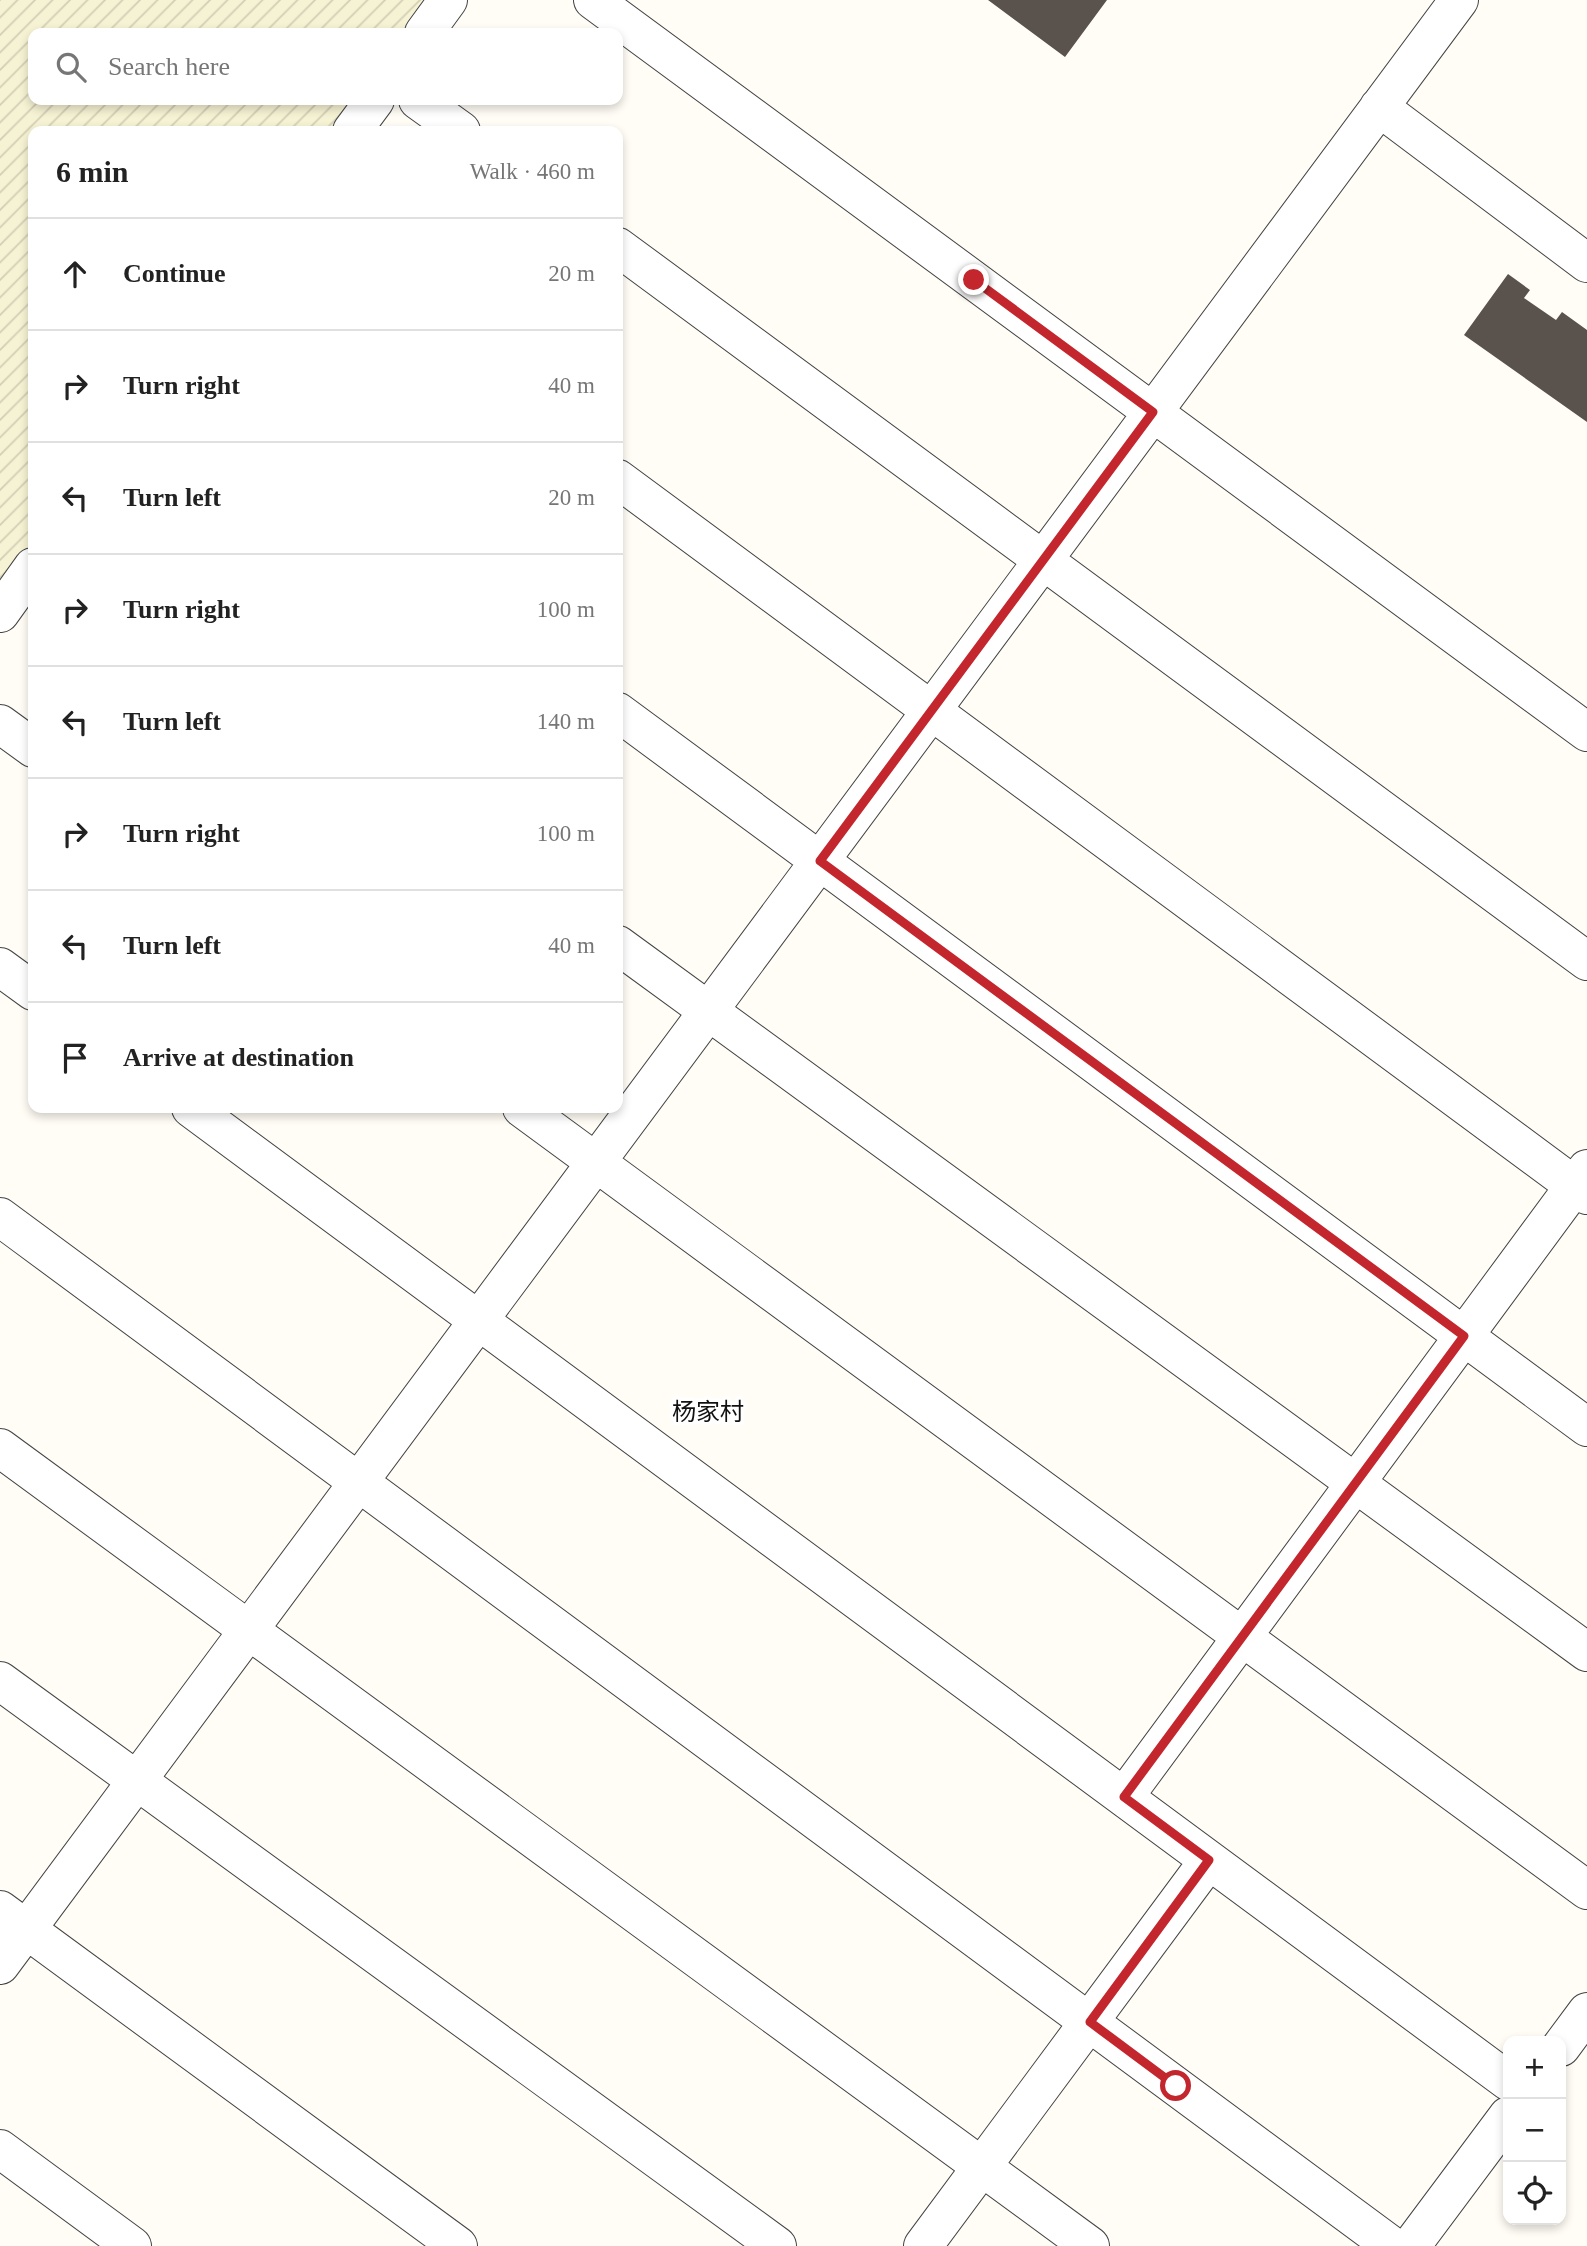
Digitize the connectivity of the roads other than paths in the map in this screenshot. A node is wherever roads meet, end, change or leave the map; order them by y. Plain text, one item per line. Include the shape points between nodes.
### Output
1 (448, 0) edge
2 (593, 0) edge
3 (1459, 0) edge
4 (428, 28) edge
5 (371, 105) edge
6 (425, 105) edge
7 (1379, 107) junction
8 (356, 126) edge
9 (454, 126) edge
10 (623, 251) edge
11 (1587, 263) edge
12 (1153, 412) junction
13 (623, 483) edge
14 (1043, 560) junction
15 (28, 574) edge
16 (0, 613) edge
17 (932, 711) junction
18 (623, 716) edge
19 (0, 723) edge
20 (1587, 732) edge
21 (28, 744) edge
22 (820, 861) junction
23 (623, 948) edge
24 (1587, 961) edge
25 (0, 967) edge
26 (28, 987) edge
27 (709, 1011) junction
28 (198, 1113) edge
29 (529, 1113) edge
30 (596, 1162) junction
31 (1583, 1183) edge
32 (0, 1217) edge
33 (479, 1320) junction
34 (1464, 1336) junction
35 (1587, 1427) edge
36 (0, 1448) edge
37 (359, 1482) junction
38 (1355, 1482) junction
39 (248, 1630) junction
40 (1242, 1636) junction
41 (1587, 1652) edge
42 (0, 1681) edge
43 (137, 1780) junction
44 (1124, 1797) junction
45 (1209, 1860) junction
46 (1587, 1890) edge
47 (13, 1920) edge
48 (0, 1965) edge
49 (1587, 2012) edge
50 (1090, 2022) junction
51 (1566, 2040) edge
52 (1503, 2077) edge
53 (1503, 2123) edge
54 (0, 2149) edge
55 (982, 2167) junction
56 (132, 2246) edge
57 (458, 2246) edge
58 (777, 2246) edge
59 (923, 2246) edge
60 (1090, 2246) edge
61 (1392, 2246) edge
62 (1411, 2246) edge

1 - 4 street
2 - 12 street
3 - 7 street
5 - 8 street
6 - 9 street
7 - 11 street
7 - 12 street
10 - 14 street
12 - 14 street
12 - 20 street
13 - 17 street
14 - 17 street
14 - 24 street
15 - 16 street
17 - 22 street
17 - 31 street
18 - 22 street
19 - 21 street
22 - 27 street
22 - 34 street
23 - 27 street
25 - 26 street
27 - 30 street
27 - 38 street
28 - 33 street
29 - 30 street
30 - 33 street
30 - 40 street
31 - 34 street
32 - 37 street
33 - 37 street
33 - 44 street
34 - 35 street
34 - 38 street
36 - 39 street
37 - 39 street
37 - 50 street
38 - 40 street
38 - 41 street
39 - 43 street
39 - 55 street
40 - 44 street
40 - 46 street
42 - 43 street
43 - 47 street
43 - 58 street
44 - 45 street
45 - 50 street
45 - 52 street
47 - 48 street
47 - 57 street
49 - 51 street
50 - 55 street
50 - 61 street
53 - 62 street
54 - 56 street
55 - 59 street
55 - 60 street

